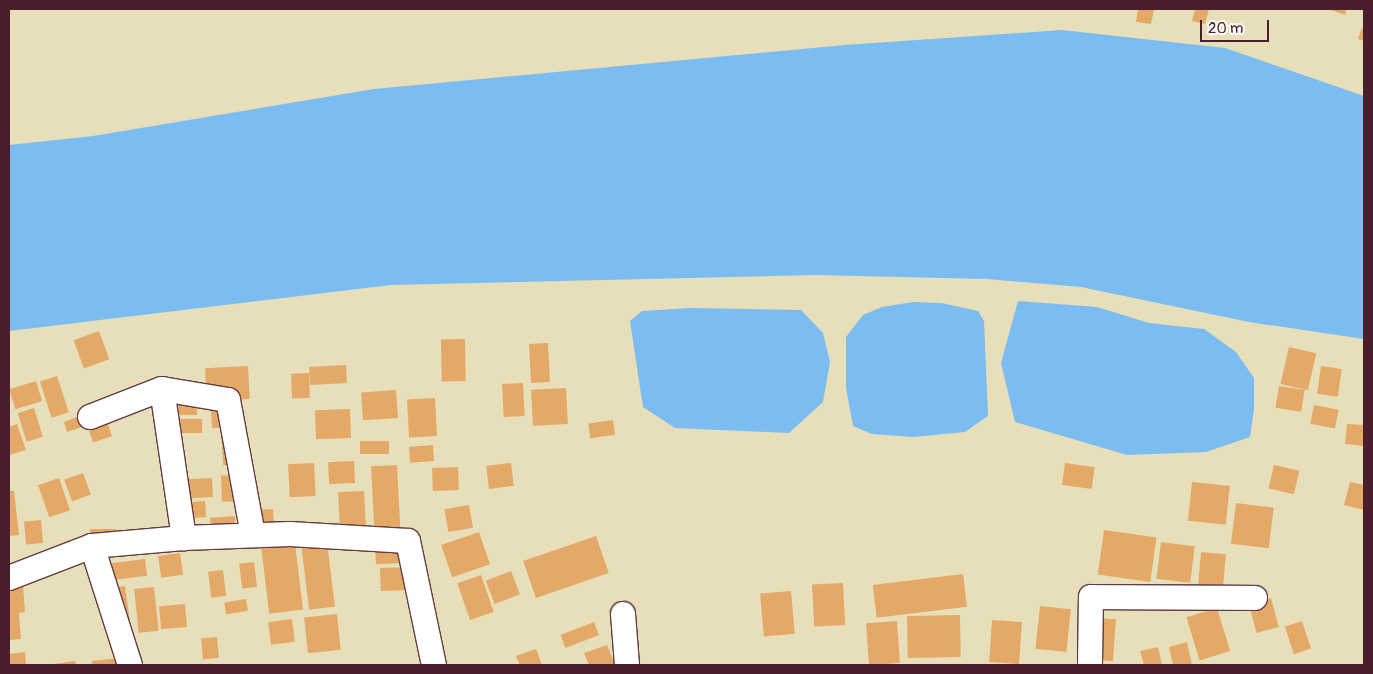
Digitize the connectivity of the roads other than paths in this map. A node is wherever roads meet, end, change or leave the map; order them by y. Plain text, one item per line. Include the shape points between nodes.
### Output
1 (162, 389) junction
2 (90, 417) dead end
3 (253, 535) junction
4 (184, 538) junction
5 (92, 546) junction
6 (9, 578) edge
7 (1255, 598) dead end
8 (623, 614) dead end
9 (130, 665) edge
10 (434, 665) edge
11 (627, 665) edge
12 (1090, 665) edge

1 - 2 street
1 - 3 street via 228,400
1 - 4 street
3 - 4 street
3 - 10 street via 408,541
4 - 5 street
5 - 6 street
5 - 9 street
7 - 12 street via 1091,597
8 - 11 street

